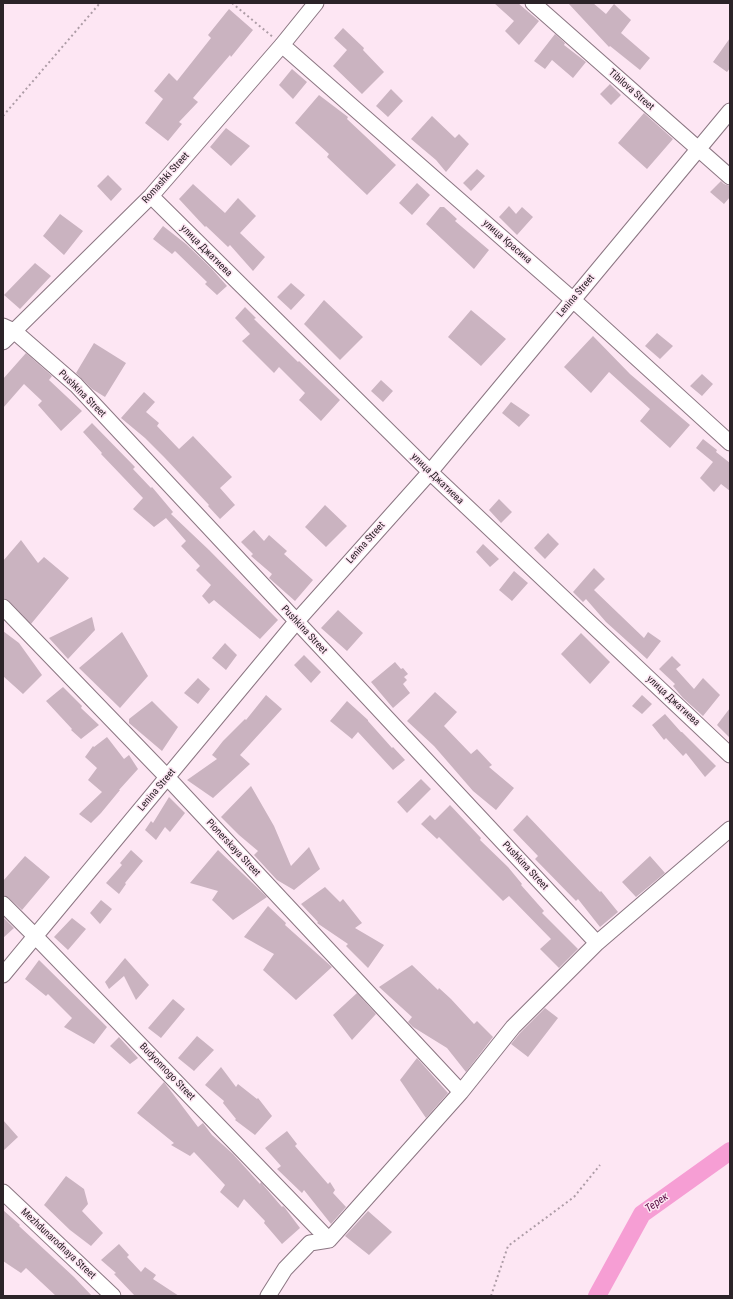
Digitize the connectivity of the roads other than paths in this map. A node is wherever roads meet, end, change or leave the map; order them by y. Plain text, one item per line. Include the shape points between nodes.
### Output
1 (316, 3) edge
2 (533, 3) edge
3 (282, 45) junction
4 (730, 111) edge
5 (698, 149) junction
6 (730, 177) edge
7 (151, 196) junction
8 (572, 299) junction
9 (8, 329) edge
10 (3, 342) edge
11 (730, 442) edge
12 (430, 472) junction
13 (3, 606) edge
14 (296, 622) junction
15 (730, 755) edge
16 (167, 777) junction
17 (730, 829) edge
18 (3, 904) edge
19 (35, 936) junction
20 (597, 943) junction
21 (3, 975) edge
22 (461, 1092) junction
23 (3, 1192) edge
24 (329, 1240) junction
25 (113, 1296) edge
26 (268, 1296) edge

1 - 3 street, Romashki Street
2 - 5 street, Tibilova Street
3 - 7 street, Romashki Street
3 - 8 street, улица Красина
4 - 5 street, Lenina Street
5 - 6 street, Tibilova Street
5 - 8 street, Lenina Street
7 - 9 street, Romashki Street
7 - 12 street, улица Джатиева
8 - 11 street, улица Красина
8 - 12 street, Lenina Street
9 - 10 street, Romashki Street
9 - 14 street, Pushkina Street via 76,385
12 - 14 street, Lenina Street
12 - 15 street, улица Джатиева
13 - 16 street, Pionerskaya Street
14 - 16 street, Lenina Street
14 - 20 street, Pushkina Street
16 - 19 street, Lenina Street
16 - 22 street, Pionerskaya Street
17 - 20 street
18 - 19 street, Budyonnogo Street
19 - 21 street, Lenina Street
19 - 24 street, Budyonnogo Street
20 - 22 street via 513,1027
22 - 24 street
23 - 25 street, Mezhdunarodnaya Street
24 - 26 street via 310,1243 285,1270

